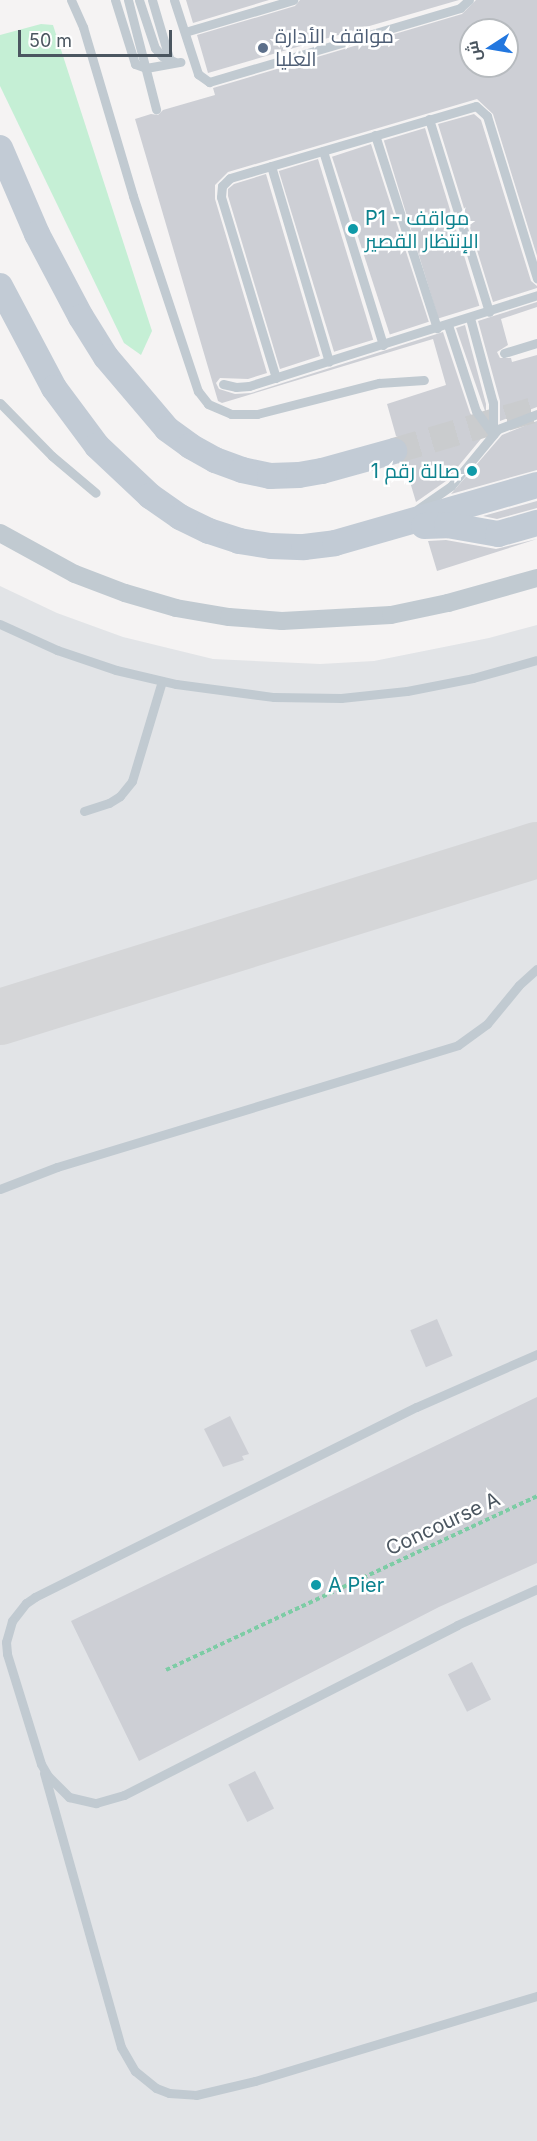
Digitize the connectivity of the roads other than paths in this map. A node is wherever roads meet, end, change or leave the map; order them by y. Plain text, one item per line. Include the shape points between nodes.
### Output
1 (71, 0) edge
2 (115, 0) edge
3 (128, 0) edge
4 (139, 0) edge
5 (152, 0) edge
6 (174, 0) edge
7 (293, 0) edge
8 (470, 0) edge
9 (184, 32) junction
10 (194, 60) junction
11 (175, 62) junction
12 (146, 68) junction
13 (156, 109) dead end
14 (429, 119) junction
15 (375, 135) junction
16 (0, 148) edge
17 (323, 151) junction
18 (271, 166) junction
19 (537, 279) edge
20 (0, 286) edge
21 (537, 295) edge
22 (489, 312) junction
23 (470, 318) junction
24 (448, 325) junction
25 (437, 328) junction
26 (537, 344) edge
27 (382, 345) junction
28 (504, 353) dead end
29 (329, 362) junction
30 (276, 378) junction
31 (424, 380) dead end
32 (224, 384) dead end
33 (0, 403) edge
34 (537, 414) edge
35 (493, 434) junction
36 (394, 451) tunnel mouth
37 (537, 485) edge
38 (96, 493) dead end
39 (537, 523) edge
40 (379, 531) junction
41 (0, 533) edge
42 (537, 578) edge
43 (0, 624) edge
44 (537, 660) edge
45 (162, 681) junction
46 (84, 811) dead end
47 (537, 969) edge
48 (0, 1189) edge
49 (537, 1354) edge
50 (537, 1589) edge
51 (0, 1632) edge
52 (7, 1654) junction
53 (41, 1764) junction
54 (537, 1996) edge

1 - 31 lane via 83,27 133,196 198,391 208,404 231,414 257,414 380,383
2 - 12 lane via 131,59
3 - 12 lane
4 - 11 lane via 155,48
5 - 11 lane
6 - 9 lane
7 - 9 lane
8 - 10 lane via 460,8 213,81 201,78
9 - 10 lane
10 - 11 lane
11 - 12 lane
12 - 13 lane
14 - 15 lane
14 - 19 lane via 471,106 485,111
14 - 22 lane
15 - 17 lane
15 - 25 lane
16 - 36 street via 37,234 86,325 106,357 167,429 215,460 270,476 322,471
17 - 18 lane
17 - 27 lane
18 - 29 lane
18 - 30 lane via 230,178 221,191
20 - 40 street via 74,418 123,472 180,518 229,538 271,546 335,543
21 - 22 lane
22 - 23 lane
23 - 24 lane
23 - 35 lane via 493,403
24 - 25 lane
24 - 35 lane via 476,411
25 - 27 lane
26 - 28 lane
27 - 29 lane
29 - 30 lane
30 - 32 lane via 243,387
33 - 38 lane via 52,456
34 - 35 lane via 512,422
35 - 40 lane via 446,491
37 - 40 street
39 - 40 street via 498,534 442,524
41 - 42 street via 75,574 125,593 176,608 228,617 282,621 382,616 448,603
43 - 45 lane via 86,661
44 - 45 lane via 441,685 341,698 240,694
45 - 46 lane via 132,781 109,804
47 - 48 lane via 487,1024 458,1045 57,1167
49 - 52 lane via 406,1412 35,1597 12,1621
50 - 53 lane via 457,1625 111,1801 96,1803 69,1797 57,1788
51 - 52 lane
52 - 53 lane
53 - 54 lane via 122,2047 135,2071 156,2088 195,2095 245,2084

